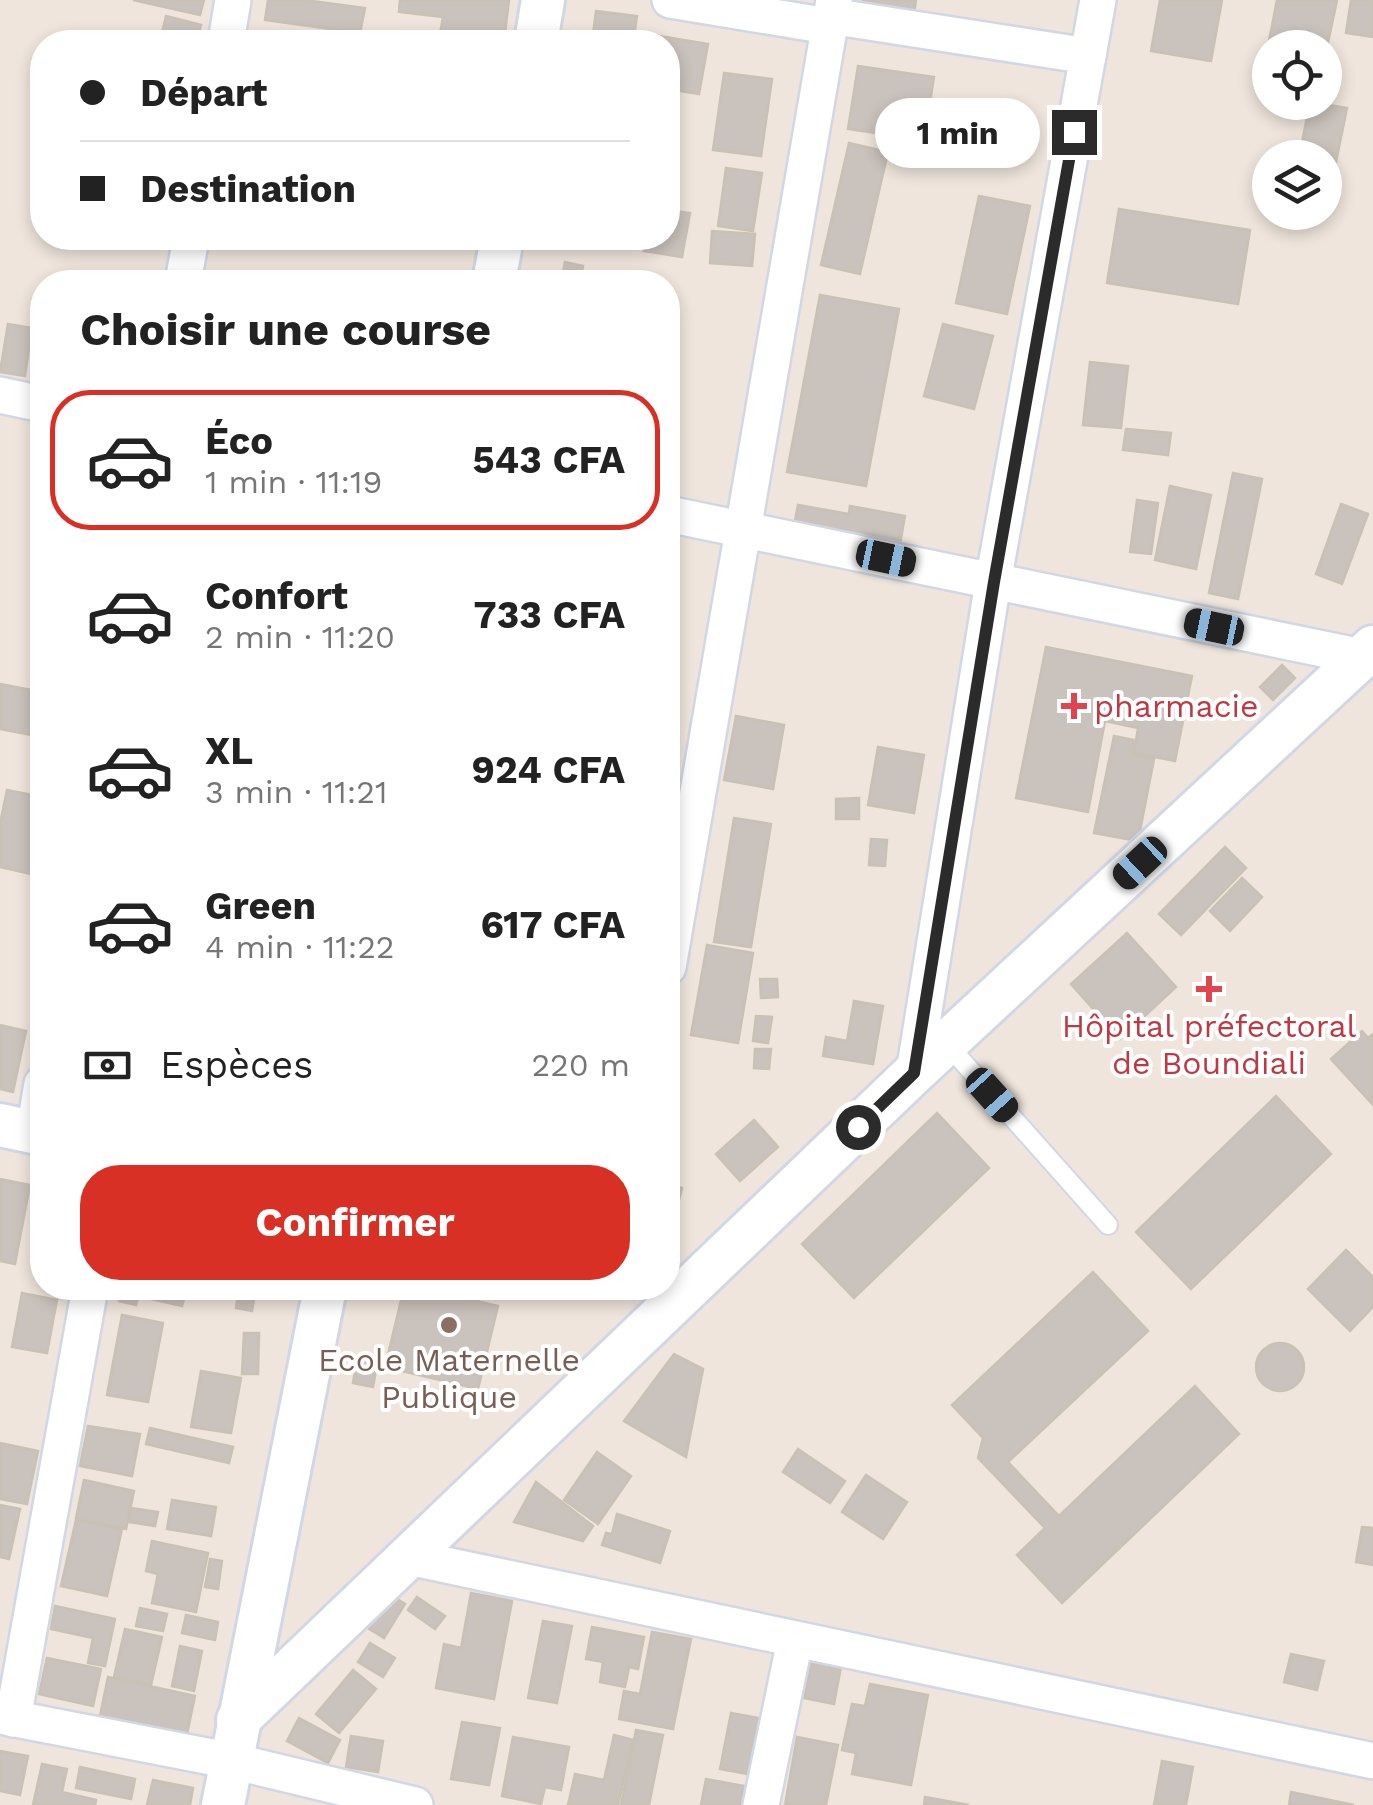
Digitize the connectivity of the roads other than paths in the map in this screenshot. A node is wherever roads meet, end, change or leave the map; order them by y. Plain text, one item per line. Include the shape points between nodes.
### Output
1 (233, 0) edge
2 (544, 0) edge
3 (670, 0) edge
4 (1098, 0) edge
5 (831, 14) edge
6 (228, 30) edge
7 (538, 30) edge
8 (1088, 56) junction
9 (0, 395) edge
10 (30, 401) edge
11 (680, 516) edge
12 (742, 528) junction
13 (994, 582) junction
14 (1367, 652) edge
15 (680, 896) edge
16 (946, 1044) junction
17 (914, 1073) junction
18 (1108, 1225) dead end
19 (680, 1286) edge
20 (88, 1300) edge
21 (323, 1300) edge
22 (666, 1300) edge
23 (408, 1557) junction
24 (795, 1640) junction
25 (6, 1717) edge
26 (235, 1741) junction
27 (1373, 1761) edge
28 (223, 1805) edge
29 (415, 1805) edge
30 (761, 1805) edge

1 - 6 street
2 - 7 street
3 - 5 street
4 - 8 street
5 - 8 street
5 - 12 street
8 - 13 street
9 - 10 street
11 - 12 street
12 - 13 street
12 - 15 street
13 - 14 street
13 - 17 street
14 - 16 street
16 - 17 street
16 - 18 lane
17 - 19 street
20 - 25 street
21 - 26 street
22 - 23 street
23 - 24 street
23 - 26 street
24 - 27 street
24 - 30 street
25 - 26 street
26 - 28 street
26 - 29 street

